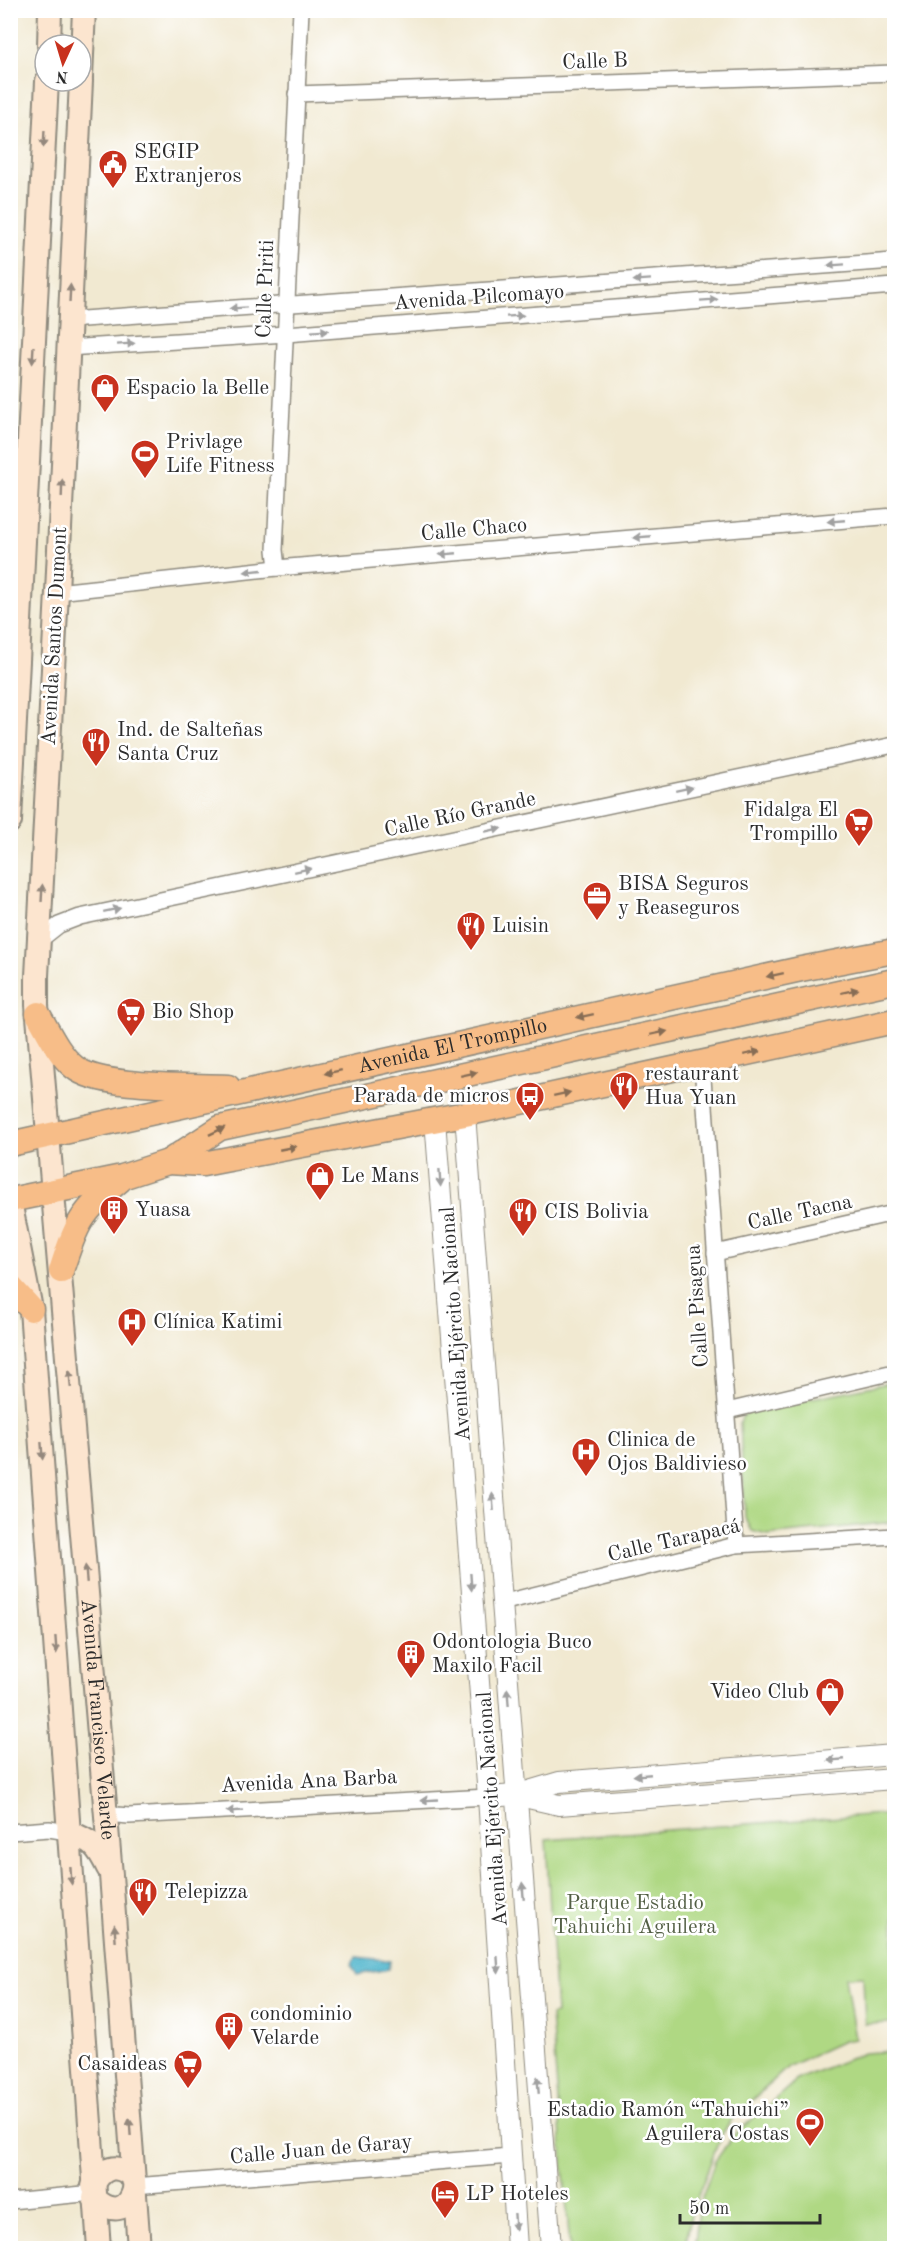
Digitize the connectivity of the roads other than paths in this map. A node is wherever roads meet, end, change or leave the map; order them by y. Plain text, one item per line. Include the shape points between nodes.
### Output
1 (50, 10) edge
2 (84, 10) edge
3 (301, 10) edge
4 (49, 33) edge
5 (83, 33) edge
6 (894, 74) edge
7 (46, 93) edge
8 (80, 93) edge
9 (296, 93) junction
10 (894, 261) edge
11 (894, 286) edge
12 (286, 305) junction
13 (69, 320) junction
14 (285, 334) junction
15 (67, 348) junction
16 (894, 516) edge
17 (277, 568) junction
18 (57, 592) junction
19 (894, 744) edge
20 (10, 821) edge
21 (40, 940) junction
22 (894, 951) edge
23 (894, 981) edge
24 (38, 1014) junction
25 (894, 1021) edge
26 (702, 1064) junction
27 (260, 1088) junction
28 (465, 1114) junction
29 (435, 1120) junction
30 (48, 1135) junction
31 (10, 1144) edge
32 (168, 1162) junction
33 (122, 1178) junction
34 (52, 1191) junction
35 (10, 1201) edge
36 (894, 1213) edge
37 (715, 1253) junction
38 (62, 1271) junction
39 (10, 1286) edge
40 (31, 1309) junction
41 (894, 1372) edge
42 (727, 1411) junction
43 (894, 1536) edge
44 (736, 1545) junction
45 (501, 1603) junction
46 (64, 1754) junction
47 (894, 1755) edge
48 (864, 1758) junction
49 (894, 1779) edge
50 (865, 1781) junction
51 (515, 1795) junction
52 (488, 1797) junction
53 (105, 1805) junction
54 (10, 1832) edge
55 (68, 1832) junction
56 (111, 1875) junction
57 (544, 2152) junction
58 (511, 2156) junction
59 (134, 2184) junction
60 (94, 2192) junction
61 (10, 2201) edge
62 (99, 2248) edge
63 (139, 2248) edge
64 (517, 2248) edge
65 (551, 2248) edge

1 - 4 main road
2 - 5 main road, Avenida Santos Dumont
3 - 9 street, Calle Piriti
6 - 9 street, Calle B
7 -> 20 main road, Avenida Santos Dumont
13 -> 8 main road, Avenida Santos Dumont
9 - 12 street, Calle Piriti
10 -> 12 street, Avenida Pilcomayo
14 -> 11 street, Avenida Pilcomayo
12 -> 13 street, Avenida Pilcomayo
12 - 14 street, Calle Piriti
13 - 15 main road, Avenida Santos Dumont
15 -> 14 street, Avenida Pilcomayo
14 - 17 street, Calle Piriti
18 -> 15 main road, Avenida Santos Dumont
16 -> 17 street, Calle Chaco
17 -> 18 street, Calle Chaco
21 -> 18 main road, Avenida Santos Dumont
21 -> 19 street, Calle Río Grande via 80,917
21 - 24 main road, Avenida Santos Dumont
22 -> 27 main road, Avenida El Trompillo
32 -> 23 main road, Avenida El Trompillo via 220,1128
24 - 27 main road via 73,1067 92,1077 135,1083
24 - 30 main road, Avenida Santos Dumont
26 -> 25 main road, Avenida El Trompillo
28 -> 26 main road, Avenida El Trompillo
26 - 37 street, Calle Pisagua
27 - 30 main road, Avenida El Trompillo
28 - 29 main road, Avenida El Trompillo
45 -> 28 street, Avenida Ejército Nacional
32 -> 29 main road, Avenida El Trompillo via 203,1164
29 -> 52 street, Avenida Ejército Nacional
30 - 31 main road, Avenida El Trompillo
30 - 34 main road, Avenida Santos Dumont
32 - 33 main road, Avenida El Trompillo
33 - 34 main road, Avenida El Trompillo
33 - 38 main road via 84,1215 74,1231
34 - 35 main road, Avenida El Trompillo
34 - 38 main road, Avenida Francisco Velarde
35 - 40 main road, Avenida Francisco Velarde
36 - 37 street, Calle Tacna
37 - 42 street, Calle Pisagua
53 -> 38 main road, Avenida Francisco Velarde
39 - 40 main road
40 -> 46 main road, Avenida Francisco Velarde
41 - 42 street
42 - 44 street, Calle Pisagua
43 - 44 street, Calle Tarapacá
44 - 45 street, Calle Tarapacá
51 -> 45 street, Avenida Ejército Nacional
46 - 53 main road via 70,1761 80,1798
46 - 55 main road, Avenida Francisco Velarde
47 - 48 street, Avenida Ana Barba
48 - 50 street
48 -> 51 street, Avenida Ana Barba via 558,1782
49 - 50 street, Avenida Ana Barba
50 - 51 street, Avenida Ana Barba via 559,1805
51 - 52 street, Avenida Ana Barba
57 -> 51 street, Avenida Ejército Nacional
52 -> 53 street, Avenida Ana Barba via 129,1816 117,1815
52 -> 58 street, Avenida Ejército Nacional
53 - 56 main road, Avenida Francisco Velarde
54 - 55 street
55 - 56 main road via 99,1849
55 -> 60 main road, Avenida Francisco Velarde
59 -> 56 main road, Avenida Francisco Velarde
57 - 58 street via 540,2163 528,2168 522,2168
57 - 58 street via 538,2142 526,2139 520,2140
57 - 65 street, Avenida Ejército Nacional
58 - 59 street, Calle Juan de Garay
58 -> 64 street, Avenida Ejército Nacional
59 - 60 main road via 122,2168 114,2167 101,2173
59 - 60 main road via 128,2203 122,2207 107,2208
59 - 63 main road, Avenida Francisco Velarde
60 - 61 street
60 - 62 main road, Avenida Francisco Velarde

